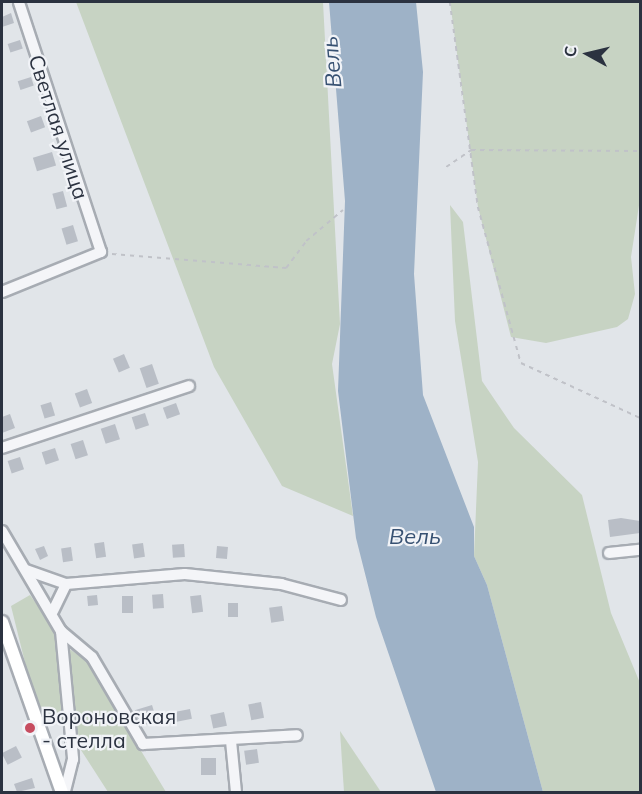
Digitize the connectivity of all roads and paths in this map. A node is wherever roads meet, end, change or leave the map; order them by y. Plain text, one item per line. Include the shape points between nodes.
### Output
1 (19, 2) edge
2 (450, 2) edge
3 (471, 150) junction
4 (640, 151) edge
5 (446, 167) dead end
6 (343, 210) dead end
7 (101, 252) junction
8 (2, 292) edge
9 (189, 386) dead end
10 (640, 418) edge
11 (2, 448) edge
12 (2, 531) edge
13 (640, 549) edge
14 (609, 553) dead end
15 (26, 570) junction
16 (66, 584) junction
17 (341, 600) dead end
18 (53, 611) junction
19 (2, 622) edge
20 (61, 631) junction
21 (297, 735) dead end
22 (231, 741) junction
23 (63, 792) edge
24 (236, 792) edge

1 - 7 street, Светлая улица
2 - 3 path
3 - 4 path
3 - 5 path
3 - 10 path via 478,207 521,363
6 - 7 path via 306,241 286,268
7 - 8 street
9 - 11 street
12 - 15 street
13 - 14 street
15 - 16 street
15 - 18 street
16 - 17 street via 185,574 281,584
16 - 18 street
18 - 20 street
19 - 23 main road
20 - 22 street via 92,657 143,744
20 - 23 street via 73,759
21 - 22 street
22 - 24 street

